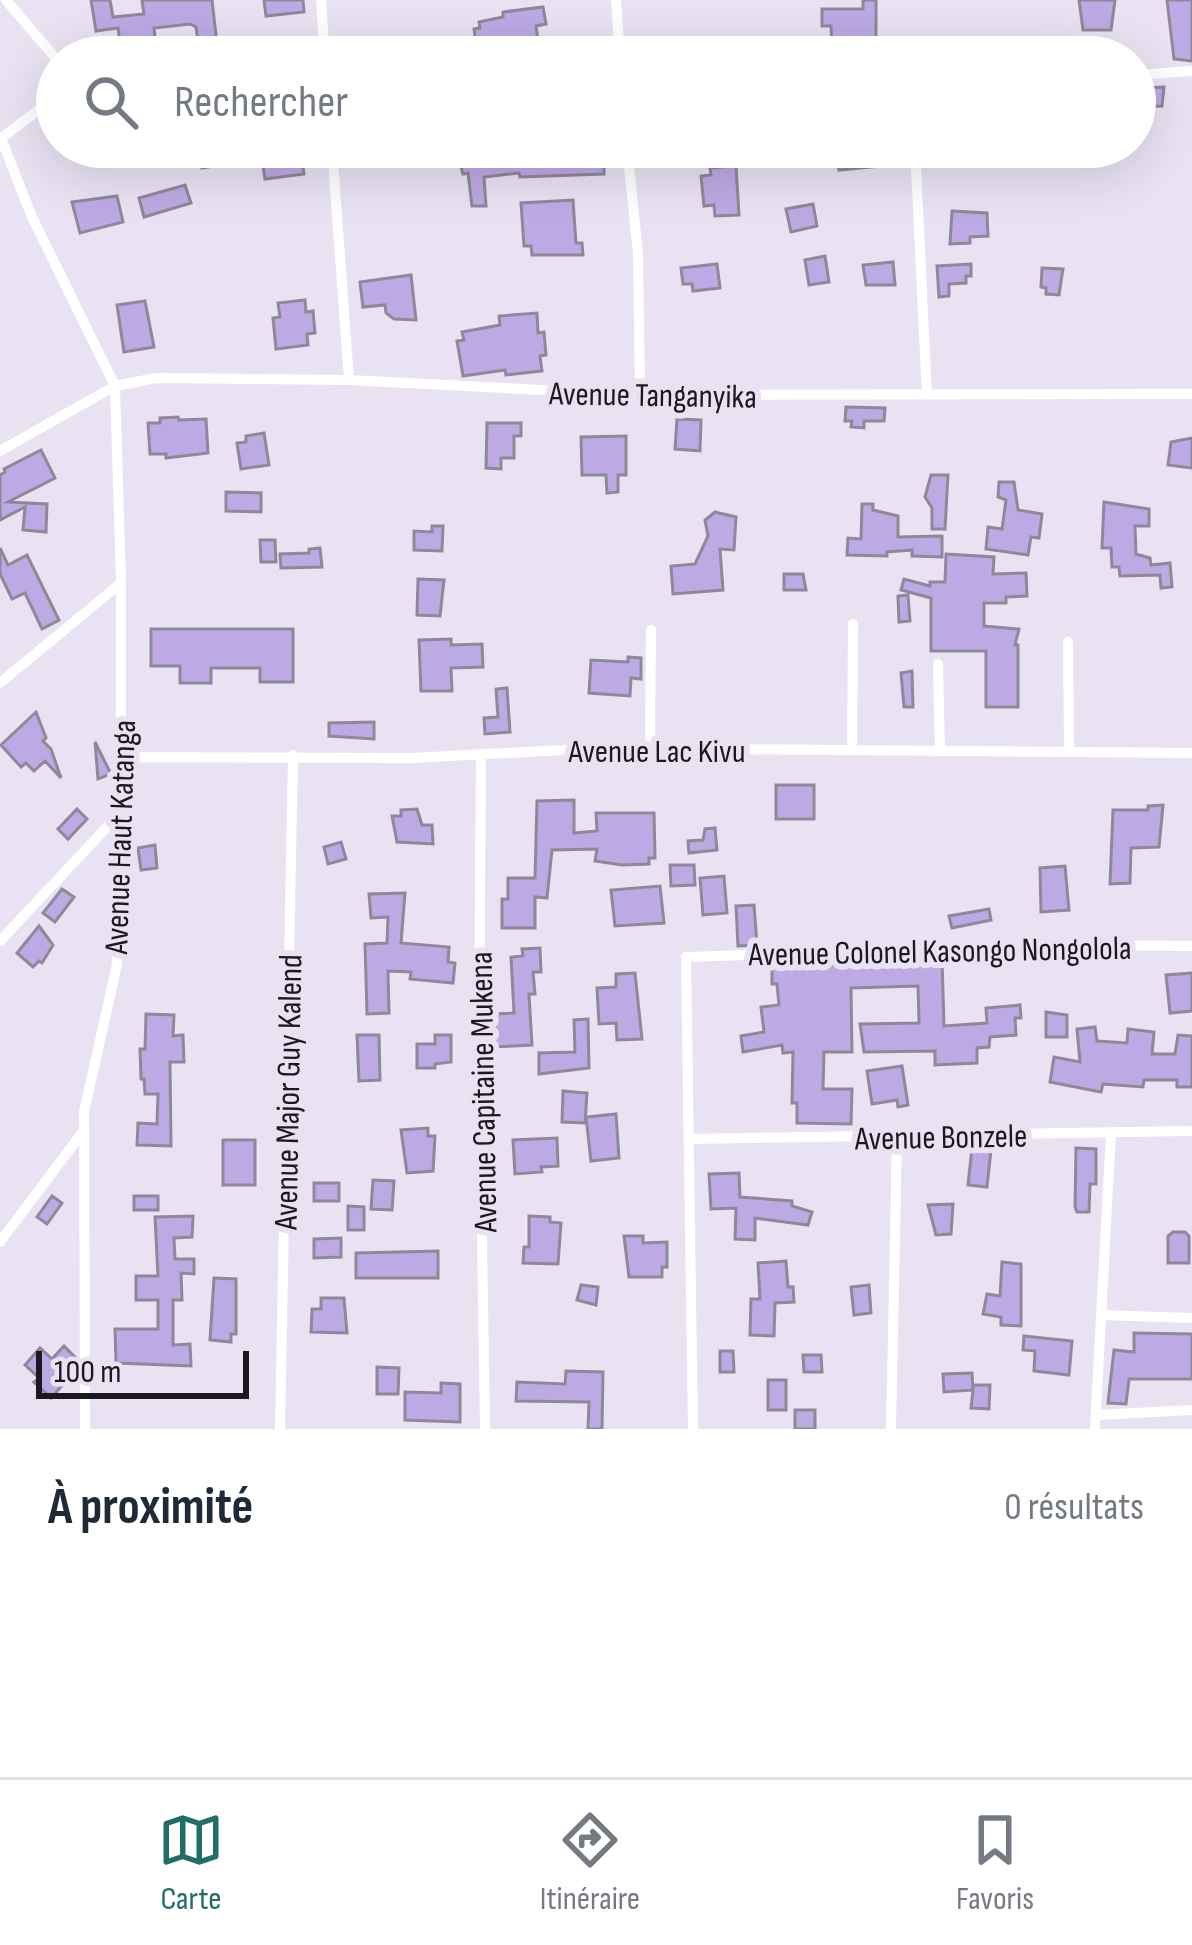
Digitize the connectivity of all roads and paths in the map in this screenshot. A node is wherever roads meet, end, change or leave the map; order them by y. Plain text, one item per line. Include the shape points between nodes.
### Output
1 (6, 0) edge
2 (321, 0) edge
3 (616, 0) edge
4 (37, 36) edge
5 (324, 36) edge
6 (619, 36) edge
7 (1192, 71) edge
8 (1156, 74) edge
9 (36, 112) edge
10 (1, 138) edge
11 (334, 168) edge
12 (629, 168) edge
13 (916, 168) edge
14 (349, 380) junction
15 (115, 386) junction
16 (1192, 394) edge
17 (640, 395) junction
18 (927, 395) junction
19 (0, 451) edge
20 (122, 583) junction
21 (853, 624) dead end
22 (650, 631) dead end
23 (1068, 642) dead end
24 (938, 664) dead end
25 (0, 683) edge
26 (650, 748) junction
27 (852, 750) junction
28 (940, 750) junction
29 (1070, 752) junction
30 (1192, 752) edge
31 (481, 754) junction
32 (293, 755) junction
33 (123, 757) junction
34 (122, 811) junction
35 (0, 941) edge
36 (1192, 946) edge
37 (84, 1131) junction
38 (1192, 1131) edge
39 (1111, 1132) junction
40 (897, 1138) junction
41 (691, 1139) junction
42 (0, 1242) edge
43 (1100, 1315) junction
44 (1192, 1318) edge
45 (1192, 1410) edge
46 (1095, 1422) edge
47 (85, 1429) edge
48 (280, 1429) edge
49 (485, 1429) edge
50 (692, 1429) edge
51 (891, 1429) edge

1 - 4 street
2 - 5 street
3 - 6 street
7 - 8 street
9 - 10 street
10 - 15 street
11 - 14 street
12 - 17 street
13 - 18 street
14 - 15 street, Avenue Tanganyika via 156,378
14 - 17 street, Avenue Tanganyika
15 - 19 street
15 - 20 street, Avenue Haut Katanga
16 - 18 street, Avenue Tanganyika
17 - 18 street, Avenue Tanganyika
20 - 25 street
20 - 33 street, Avenue Haut Katanga
21 - 27 street
22 - 26 street
23 - 29 street
24 - 28 street
26 - 27 street, Avenue Lac Kivu
26 - 31 street, Avenue Lac Kivu
27 - 28 street, Avenue Lac Kivu
28 - 29 street, Avenue Lac Kivu
29 - 30 street, Avenue Lac Kivu
31 - 32 street, Avenue Lac Kivu
31 - 49 street, Avenue Capitaine Mukena
32 - 33 street, Avenue Lac Kivu
32 - 48 street, Avenue Major Guy Kalend
33 - 34 street, Avenue Haut Katanga
34 - 35 street
34 - 37 street, Avenue Haut Katanga via 118,955
36 - 41 street, Avenue Colonel Kasongo Nongolola via 688,955
37 - 42 street
37 - 47 street, Avenue Haut Katanga
38 - 39 street, Avenue Bonzele
39 - 40 street, Avenue Bonzele
39 - 43 street
40 - 41 street, Avenue Bonzele
40 - 51 street
41 - 50 street
43 - 44 street
43 - 46 street
45 - 46 street

